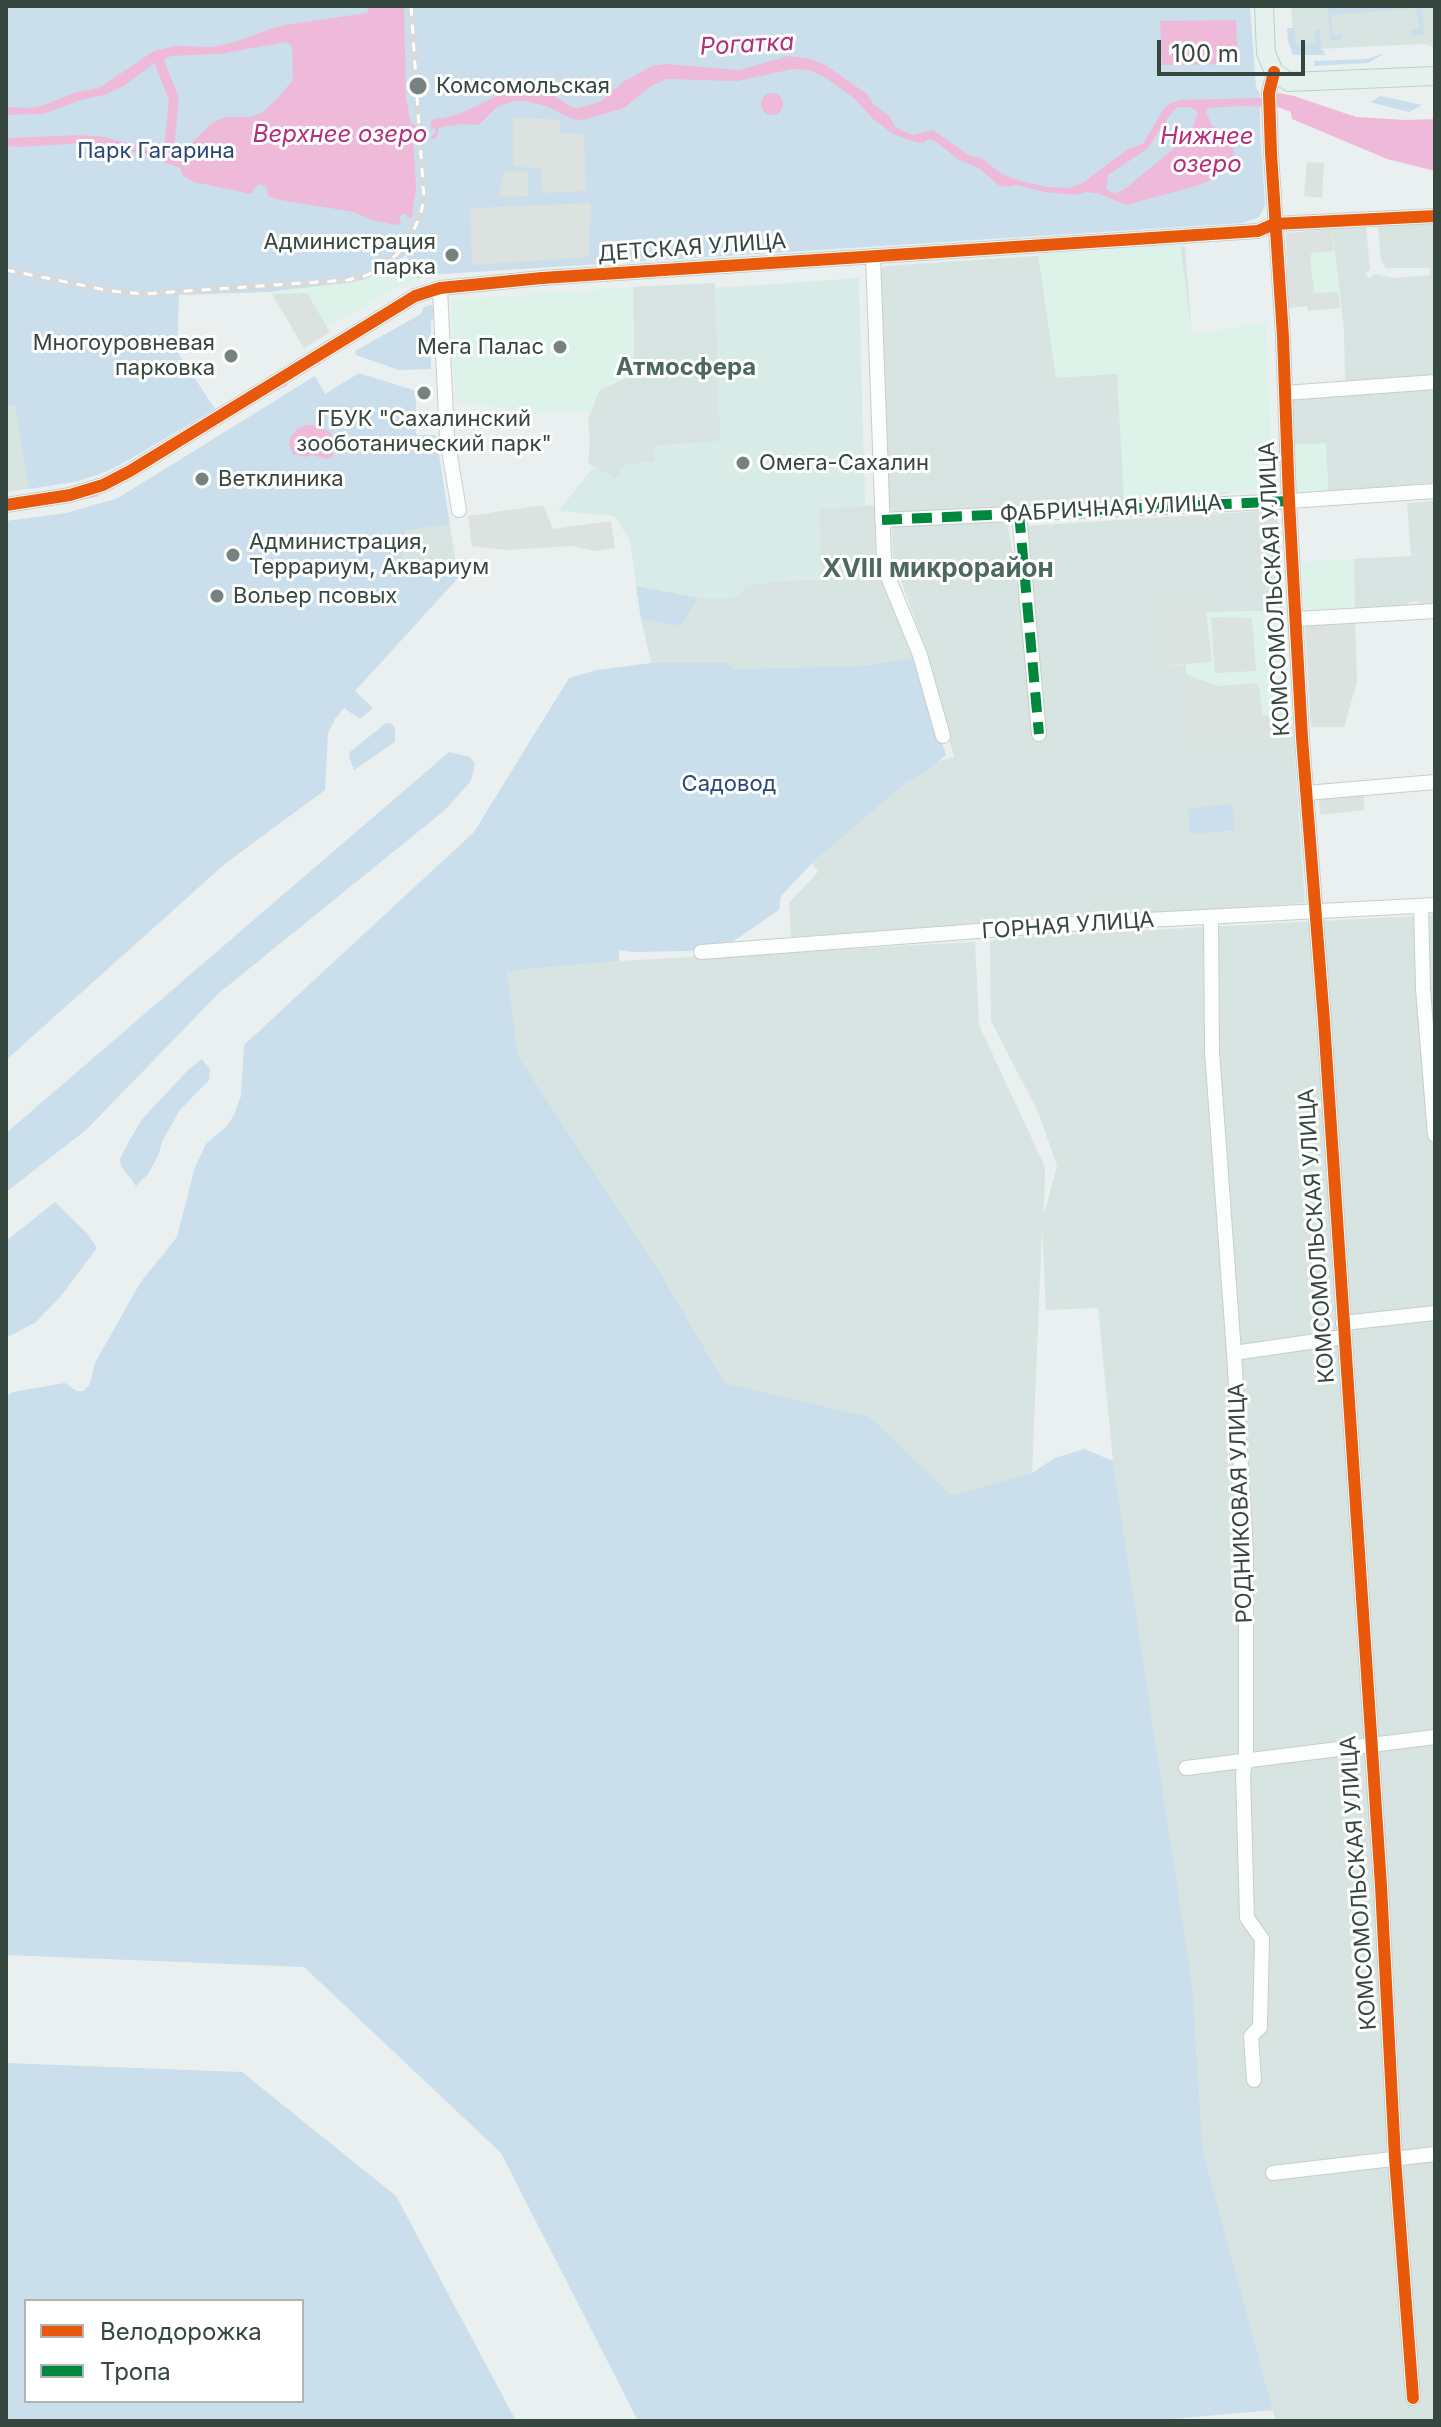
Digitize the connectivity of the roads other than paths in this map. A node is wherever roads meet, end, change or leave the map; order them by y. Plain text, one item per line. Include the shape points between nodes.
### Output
1 (1264, 6) edge
2 (1274, 6) edge
3 (1435, 64) edge
4 (1274, 72) junction
5 (1435, 76) edge
6 (1435, 216) edge
7 (1274, 224) junction
8 (873, 256) junction
9 (440, 288) junction
10 (1435, 382) edge
11 (1285, 393) junction
12 (1435, 491) edge
13 (1289, 501) junction
14 (6, 505) edge
15 (459, 510) dead end
16 (1019, 513) junction
17 (882, 520) junction
18 (1435, 611) edge
19 (1296, 619) junction
20 (1039, 734) dead end
21 (943, 736) dead end
22 (1435, 782) edge
23 (1306, 793) junction
24 (1428, 906) edge
25 (1315, 912) junction
26 (1211, 917) junction
27 (701, 952) dead end
28 (1435, 1135) edge
29 (1435, 1313) edge
30 (1344, 1330) junction
31 (1234, 1353) junction
32 (1435, 1737) edge
33 (1370, 1745) junction
34 (1246, 1760) junction
35 (1186, 1768) dead end
36 (1254, 2080) dead end
37 (1435, 2154) edge
38 (1395, 2158) junction
39 (1273, 2173) dead end
40 (1413, 2398) dead end

1 - 4 main road, КОМСОМОЛЬСКАЯ УЛИЦА via 1266,53
2 - 4 main road, КОМСОМОЛЬСКАЯ УЛИЦА
3 - 4 main road
4 - 5 main road via 1289,82
4 - 7 street, КОМСОМОЛЬСКАЯ УЛИЦА via 1269,93
6 - 7 street, ДЕТСКАЯ УЛИЦА
7 - 8 street, ДЕТСКАЯ УЛИЦА via 1258,231
7 - 11 street, КОМСОМОЛЬСКАЯ УЛИЦА
8 - 9 street, ДЕТСКАЯ УЛИЦА
8 - 17 street
9 - 14 street, ДЕТСКАЯ УЛИЦА via 415,296 103,485
9 - 15 street via 447,438
10 - 11 street
11 - 13 street, КОМСОМОЛЬСКАЯ УЛИЦА
12 - 13 street, ФАБРИЧНАЯ УЛИЦА
13 - 16 street, ФАБРИЧНАЯ УЛИЦА
13 - 19 street, КОМСОМОЛЬСКАЯ УЛИЦА
16 - 17 street, ФАБРИЧНАЯ УЛИЦА
16 - 20 street
17 - 21 street via 886,572 920,655
18 - 19 street
19 - 23 street, КОМСОМОЛЬСКАЯ УЛИЦА
22 - 23 street
23 - 25 street, КОМСОМОЛЬСКАЯ УЛИЦА
24 - 25 street, ГОРНАЯ УЛИЦА
24 - 28 street via 1423,989
25 - 26 street, ГОРНАЯ УЛИЦА
25 - 30 street, КОМСОМОЛЬСКАЯ УЛИЦА
26 - 27 street, ГОРНАЯ УЛИЦА
26 - 31 street, РОДНИКОВАЯ УЛИЦА via 1212,1051
29 - 30 street
30 - 31 street
30 - 33 street, КОМСОМОЛЬСКАЯ УЛИЦА
31 - 34 street, РОДНИКОВАЯ УЛИЦА via 1246,1551
32 - 33 street
33 - 34 street
33 - 38 street, КОМСОМОЛЬСКАЯ УЛИЦА
34 - 35 street
34 - 36 street, РОДНИКОВАЯ УЛИЦА via 1247,1918 1262,1939 1260,2027 1251,2036
37 - 38 street
38 - 39 street
38 - 40 street, КОМСОМОЛЬСКАЯ УЛИЦА

